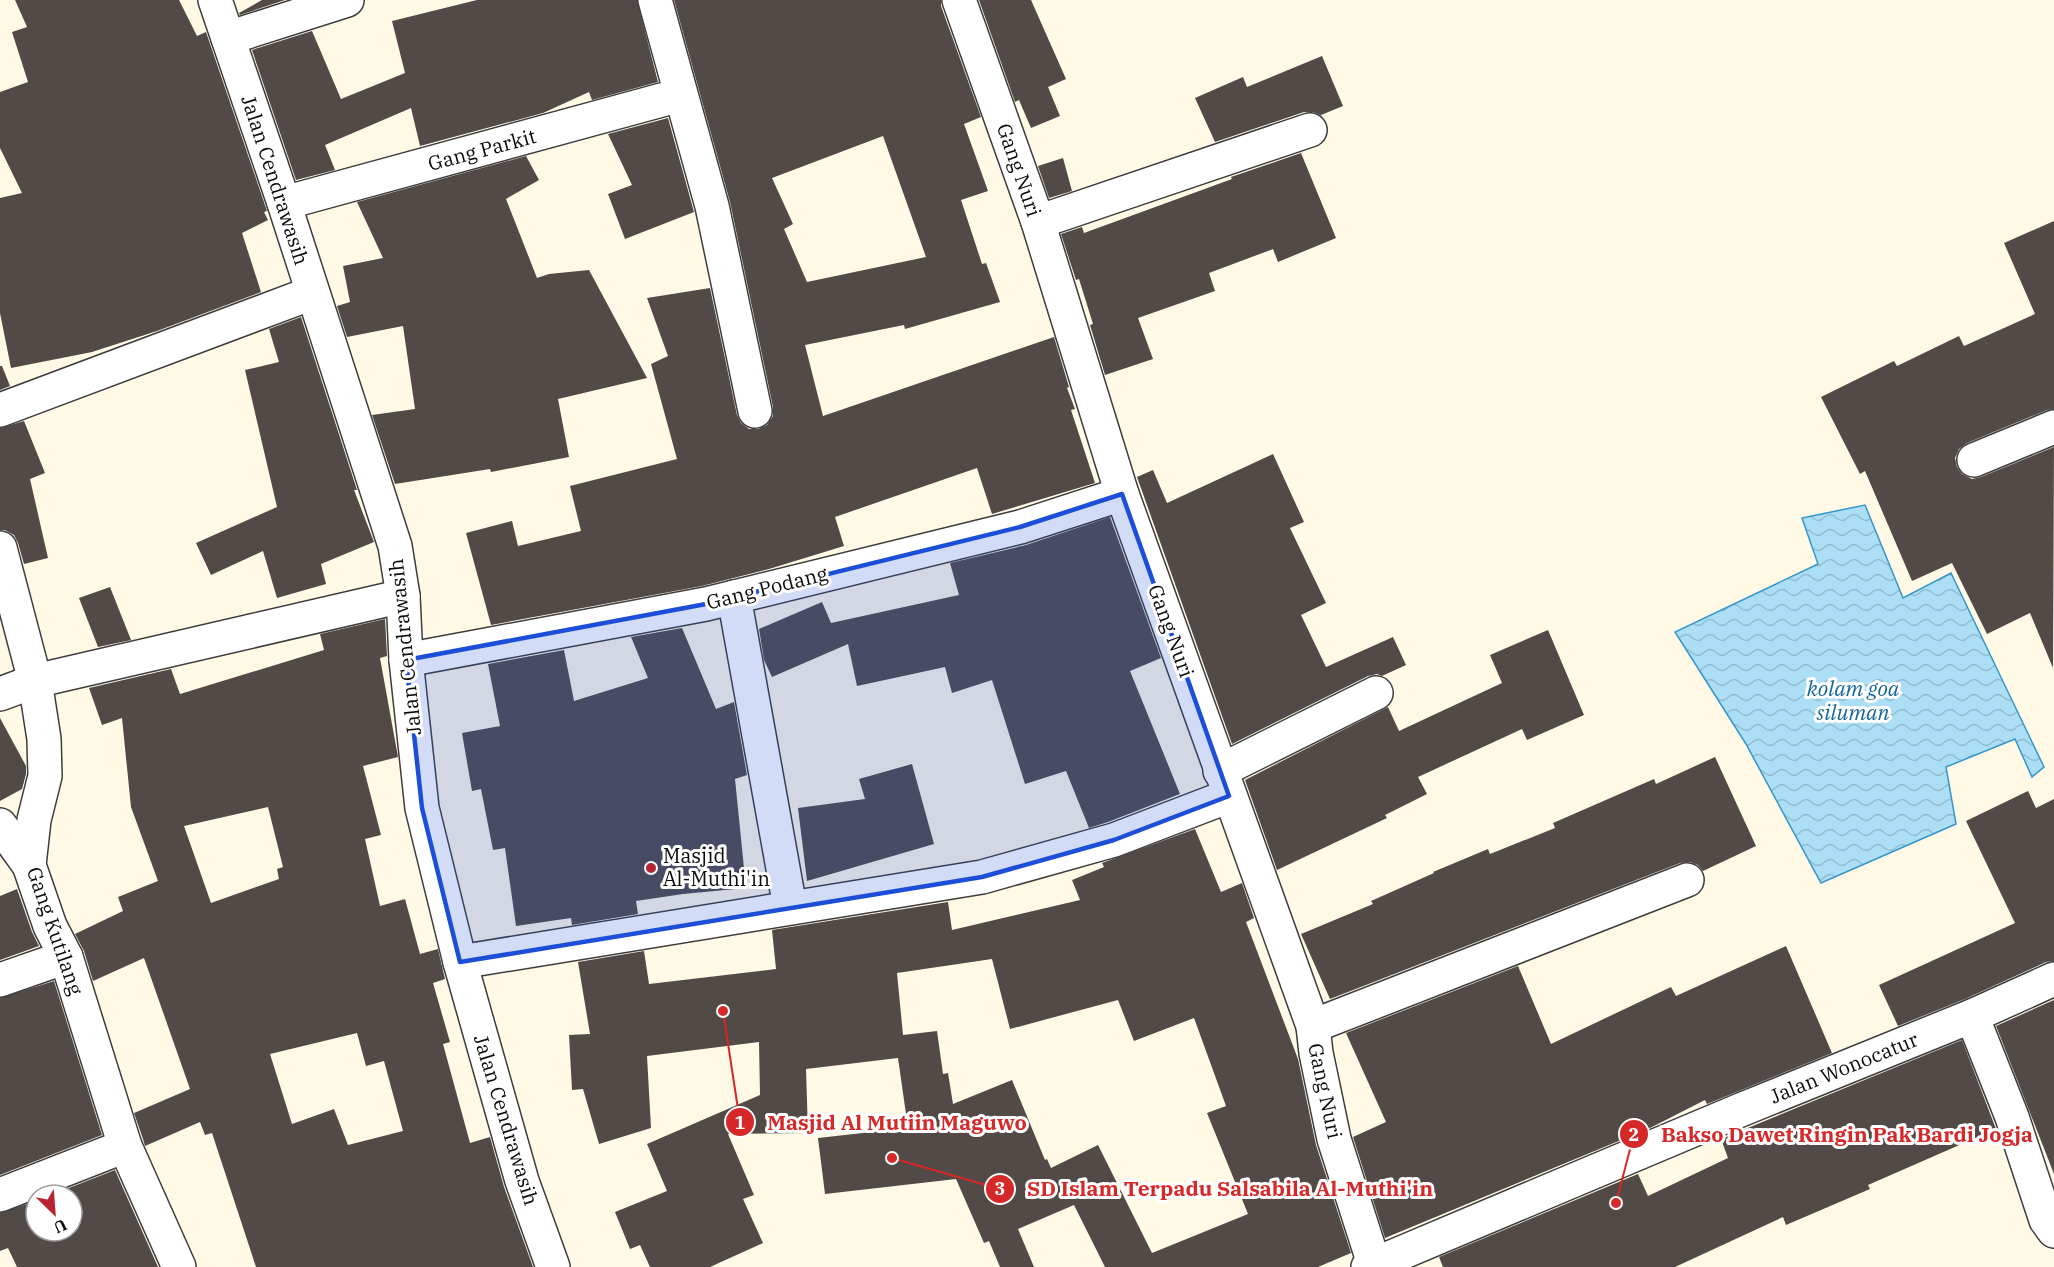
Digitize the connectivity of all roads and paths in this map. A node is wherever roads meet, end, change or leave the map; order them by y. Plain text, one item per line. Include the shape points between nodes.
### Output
1 (215, 0) edge
2 (348, 0) edge
3 (655, 0) edge
4 (959, 0) edge
5 (228, 38) junction
6 (680, 95) junction
7 (1310, 130) dead end
8 (284, 203) junction
9 (1038, 222) junction
10 (312, 292) junction
11 (0, 410) edge
12 (755, 411) dead end
13 (2054, 427) edge
14 (1974, 460) dead end
15 (1122, 494) junction
16 (0, 548) edge
17 (403, 596) junction
18 (734, 597) junction
19 (406, 660) junction
20 (35, 681) junction
21 (1376, 693) dead end
22 (0, 694) edge
23 (1225, 784) junction
24 (0, 825) edge
25 (29, 865) junction
26 (1687, 880) dead end
27 (790, 907) junction
28 (66, 957) junction
29 (460, 962) junction
30 (0, 980) edge
31 (2054, 980) edge
32 (1972, 1016) junction
33 (1312, 1026) junction
34 (124, 1146) junction
35 (0, 1195) edge
36 (2054, 1232) edge
37 (1371, 1266) edge
38 (179, 1267) edge
39 (553, 1267) edge

1 - 5 street, Jalan Cendrawasih
2 - 5 street
3 - 6 street
4 - 9 street, Gang Nuri
5 - 8 street, Jalan Cendrawasih
6 - 8 street, Gang Parkit
6 - 12 street via 712,206
7 - 9 street
8 - 10 street, Jalan Cendrawasih
9 - 15 street, Gang Nuri
10 - 11 street
10 - 17 street, Jalan Cendrawasih via 395,546
13 - 14 street
15 - 18 street, Gang Podang via 1020,527
15 - 23 street, Gang Nuri
16 - 20 street, Gang Kutilang
17 - 19 street, Jalan Cendrawasih
17 - 20 street
18 - 19 street, Gang Podang
18 - 27 street
19 - 29 street, Jalan Cendrawasih via 422,808
20 - 22 street
20 - 25 street, Gang Kutilang via 45,776 34,820
21 - 23 street
23 - 27 street via 1114,840 982,877
23 - 33 street, Gang Nuri
24 - 25 street
25 - 28 street, Gang Kutilang via 50,926
26 - 33 street
27 - 29 street
28 - 30 street
28 - 34 street, Gang Kutilang
29 - 39 street, Jalan Cendrawasih via 522,1181
31 - 32 street, Jalan Wonocatur
32 - 36 street via 2016,1128 2046,1220
32 - 37 street, Jalan Wonocatur
33 - 37 street, Gang Nuri via 1334,1139
34 - 35 street
34 - 38 street, Gang Kutilang

